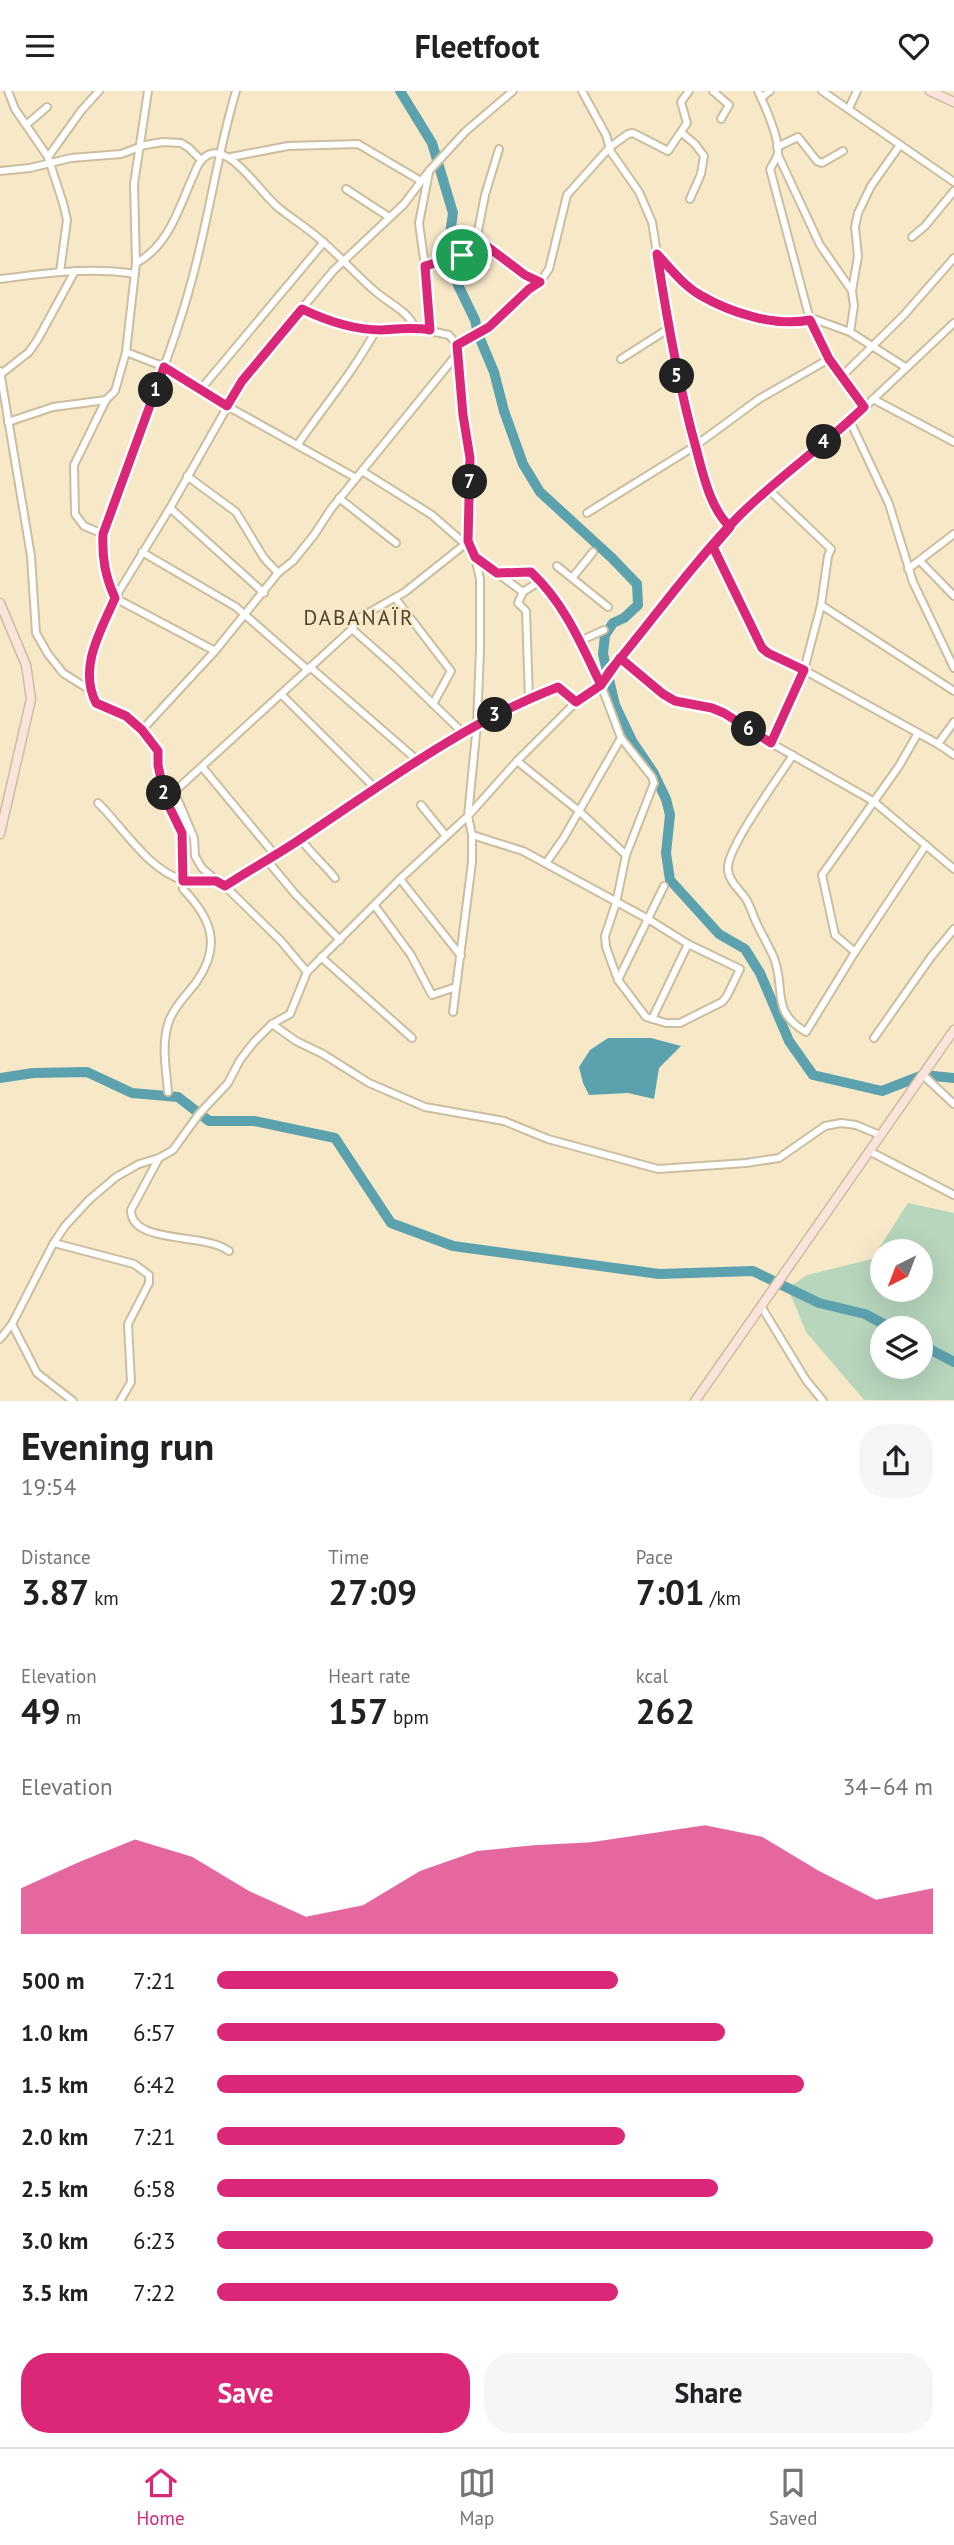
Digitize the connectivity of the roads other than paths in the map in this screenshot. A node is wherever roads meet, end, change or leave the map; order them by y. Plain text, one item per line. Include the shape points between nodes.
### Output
1 (8, 91) edge
2 (99, 91) edge
3 (148, 91) edge
4 (236, 91) edge
5 (513, 91) edge
6 (582, 91) edge
7 (690, 91) edge
8 (713, 91) edge
9 (758, 91) edge
10 (770, 91) edge
11 (822, 91) edge
12 (857, 91) edge
13 (930, 91) edge
14 (761, 98) junction
15 (954, 102) edge
16 (47, 107) dead end
17 (849, 108) junction
18 (721, 119) dead end
19 (26, 125) junction
20 (682, 133) junction
21 (900, 145) junction
22 (138, 147) junction
23 (610, 148) junction
24 (499, 149) dead end
25 (777, 151) junction
26 (843, 151) dead end
27 (220, 152) junction
28 (231, 157) junction
29 (201, 160) junction
30 (49, 161) junction
31 (0, 171) edge
32 (429, 171) junction
33 (421, 181) junction
34 (954, 182) edge
35 (346, 190) dead end
36 (954, 191) edge
37 (690, 199) dead end
38 (389, 217) junction
39 (912, 237) dead end
40 (480, 241) junction
41 (324, 242) junction
42 (657, 254) junction
43 (954, 258) edge
44 (136, 263) junction
45 (344, 263) junction
46 (425, 266) junction
47 (75, 271) junction
48 (60, 272) junction
49 (135, 274) junction
50 (0, 279) edge
51 (540, 282) junction
52 (852, 291) junction
53 (302, 309) junction
54 (810, 320) junction
55 (954, 323) edge
56 (415, 328) junction
57 (668, 329) junction
58 (376, 330) junction
59 (430, 330) junction
60 (850, 332) junction
61 (872, 345) junction
62 (457, 349) junction
63 (126, 352) junction
64 (621, 359) dead end
65 (829, 359) junction
66 (164, 367) junction
67 (905, 367) junction
68 (0, 372) edge
69 (841, 377) junction
70 (201, 389) junction
71 (873, 399) junction
72 (106, 400) junction
73 (3, 404) edge
74 (227, 406) junction
75 (864, 407) junction
76 (849, 421) junction
77 (8, 422) junction
78 (954, 442) edge
79 (298, 445) junction
80 (695, 446) junction
81 (362, 471) junction
82 (187, 476) junction
83 (356, 478) junction
84 (768, 489) junction
85 (339, 498) junction
86 (170, 507) junction
87 (587, 513) dead end
88 (730, 527) junction
89 (103, 534) junction
90 (954, 534) edge
91 (396, 543) dead end
92 (467, 543) junction
93 (713, 547) junction
94 (142, 552) junction
95 (593, 552) dead end
96 (475, 557) junction
97 (920, 561) junction
98 (557, 566) dead end
99 (908, 569) junction
100 (278, 573) junction
101 (497, 573) junction
102 (572, 578) junction
103 (540, 581) junction
104 (264, 593) junction
105 (523, 593) junction
106 (954, 596) edge
107 (115, 598) junction
108 (395, 598) junction
109 (0, 603) edge
110 (821, 605) junction
111 (608, 607) dead end
112 (246, 615) junction
113 (352, 629) junction
114 (604, 630) dead end
115 (580, 641) junction
116 (215, 651) junction
117 (620, 658) junction
118 (309, 668) junction
119 (954, 668) edge
120 (804, 670) junction
121 (601, 685) junction
122 (90, 690) junction
123 (954, 691) edge
124 (281, 694) junction
125 (529, 700) junction
126 (576, 702) junction
127 (433, 704) junction
128 (954, 722) edge
129 (477, 724) junction
130 (142, 730) junction
131 (462, 732) junction
132 (918, 733) junction
133 (621, 738) junction
134 (771, 743) junction
135 (938, 744) junction
136 (793, 755) junction
137 (954, 755) edge
138 (417, 760) junction
139 (517, 761) junction
140 (203, 768) junction
141 (374, 787) junction
142 (165, 798) junction
143 (873, 800) junction
144 (98, 803) dead end
145 (180, 805) junction
146 (421, 805) dead end
147 (579, 811) junction
148 (468, 816) junction
149 (0, 834) edge
150 (472, 835) junction
151 (446, 836) junction
152 (301, 839) junction
153 (926, 845) junction
154 (275, 855) junction
155 (626, 855) junction
156 (266, 859) junction
157 (546, 863) junction
158 (954, 869) edge
159 (335, 878) dead end
160 (400, 879) junction
161 (183, 881) junction
162 (216, 881) junction
163 (225, 886) junction
164 (664, 886) dead end
165 (616, 902) junction
166 (374, 906) junction
167 (648, 919) junction
168 (954, 929) edge
169 (340, 940) junction
170 (688, 944) junction
171 (855, 952) junction
172 (461, 956) junction
173 (321, 957) junction
174 (307, 972) junction
175 (618, 980) junction
176 (456, 987) junction
177 (453, 1012) dead end
178 (652, 1020) junction
179 (272, 1024) junction
180 (954, 1030) edge
181 (412, 1038) dead end
182 (874, 1038) dead end
183 (923, 1075) junction
184 (168, 1091) dead end
185 (954, 1104) edge
186 (880, 1135) junction
187 (869, 1151) junction
188 (159, 1158) junction
189 (954, 1195) edge
190 (54, 1243) junction
191 (229, 1251) dead end
192 (761, 1306) junction
193 (12, 1324) junction
194 (0, 1339) edge
195 (73, 1401) edge
196 (120, 1401) edge
197 (695, 1401) edge
198 (823, 1401) edge

1 - 19 street
2 - 30 street
3 - 22 street
4 - 27 street
5 - 32 street
6 - 23 street
7 - 20 street via 681,102 687,120
8 - 18 street via 729,106
9 - 14 street
10 - 14 street
11 - 17 street
12 - 17 street
13 - 15 street
14 - 25 street
16 - 19 street
17 - 21 street
19 - 30 street
20 - 23 street via 668,151 632,133
20 - 37 street via 704,156
21 - 34 street
21 - 52 street via 858,213
22 - 29 street via 181,143
22 - 30 street
22 - 44 street
23 - 42 street via 644,203
23 - 51 street via 564,200 549,269
24 - 40 street via 481,215
25 - 26 street via 798,137 822,163
25 - 52 street via 820,245
25 - 54 street via 770,169
27 - 28 street
27 - 29 street
27 - 66 street via 191,284
28 - 33 street via 288,146 358,144
28 - 41 street via 265,196
29 - 44 street via 159,245
30 - 31 street
30 - 48 street via 67,220
32 - 33 street
32 - 46 street via 419,223
33 - 38 street
35 - 38 street
36 - 39 street
38 - 45 street
40 - 46 street via 462,255
40 - 51 street
41 - 45 street
41 - 70 street
42 - 54 street via 684,282 717,303 765,319
42 - 57 street
43 - 61 street
44 - 49 street
45 - 53 street
45 - 56 street via 406,313
46 - 59 street
47 - 48 street
47 - 49 street
47 - 68 street via 29,352
48 - 50 street
49 - 63 street
51 - 62 street
52 - 60 street
53 - 58 street
53 - 74 street
54 - 60 street
54 - 65 street
55 - 67 street
56 - 58 street
56 - 59 street
57 - 64 street
57 - 80 street
58 - 79 street
59 - 62 street via 449,335
60 - 61 street
61 - 67 street
61 - 69 street
62 - 81 street
62 - 92 street via 470,458
63 - 66 street
63 - 72 street via 117,387
65 - 69 street
65 - 80 street via 759,399
66 - 70 street
66 - 89 street
67 - 71 street
68 - 73 street
69 - 75 street
70 - 74 street
71 - 75 street
71 - 78 street
72 - 77 street via 53,407
72 - 89 street via 74,465 75,514 84,526
73 - 77 street
74 - 79 street
74 - 82 street
75 - 76 street
76 - 84 street
76 - 99 street via 888,504
77 - 122 street via 31,555 36,633 63,673
79 - 83 street
80 - 87 street
80 - 88 street via 720,515
81 - 83 street
81 - 92 street
82 - 86 street
82 - 100 street via 236,512
83 - 85 street
84 - 88 street
84 - 110 street via 831,549
85 - 91 street
85 - 100 street via 293,561
86 - 94 street
86 - 104 street
88 - 93 street
89 - 107 street via 102,557
90 - 97 street
92 - 96 street
92 - 108 street
93 - 117 street
93 - 120 street via 762,648
94 - 107 street
94 - 112 street
95 - 102 street
96 - 101 street
96 - 129 street via 480,579
97 - 99 street
97 - 106 street
98 - 102 street
99 - 119 street
100 - 104 street
101 - 103 street via 531,572
101 - 105 street
102 - 111 street
103 - 105 street
103 - 115 street via 564,610
104 - 112 street
105 - 125 street via 518,603 526,611
107 - 116 street
107 - 122 street via 92,654
108 - 113 street via 359,618
108 - 127 street via 451,671
109 - 149 street via 26,665 31,699
110 - 120 street
110 - 123 street
112 - 116 street
112 - 118 street
113 - 118 street
113 - 127 street
114 - 115 street
115 - 121 street
116 - 130 street
117 - 121 street
117 - 134 street via 675,701 724,713
118 - 124 street
118 - 138 street
120 - 132 street
120 - 134 street
121 - 126 street
121 - 133 street
122 - 130 street via 96,703 126,716
124 - 140 street
124 - 141 street
125 - 126 street via 560,686
125 - 129 street
126 - 139 street
127 - 131 street
128 - 135 street
129 - 131 street
129 - 148 street
130 - 142 street via 158,751
131 - 138 street
132 - 135 street
132 - 143 street
133 - 147 street
133 - 155 street via 654,783
134 - 136 street
135 - 137 street
136 - 143 street
136 - 171 street via 740,838 729,872 748,901 774,959 781,1006 795,1026 806,1032
138 - 141 street
139 - 147 street
139 - 148 street
140 - 145 street via 174,792
140 - 154 street
141 - 152 street
142 - 145 street
142 - 161 street via 182,833
143 - 153 street
143 - 171 street via 822,875 835,935
144 - 161 street via 148,857
145 - 162 street via 194,838 195,856
146 - 151 street
147 - 155 street
147 - 157 street
148 - 150 street
148 - 151 street
150 - 157 street
150 - 172 street
151 - 160 street
152 - 154 street
152 - 159 street
153 - 158 street
153 - 171 street
154 - 156 street
155 - 165 street
156 - 163 street
156 - 169 street
157 - 165 street
160 - 166 street
160 - 172 street
161 - 162 street
161 - 184 street via 183,889 211,930 210,955 168,1023 164,1039
162 - 163 street
163 - 174 street
164 - 167 street
165 - 167 street
165 - 175 street via 606,947
166 - 169 street
166 - 176 street via 411,955 432,995
167 - 170 street
167 - 175 street
168 - 182 street
169 - 173 street
170 - 178 street
170 - 178 street via 740,972 722,1002 695,1017 680,1023
172 - 176 street
173 - 174 street
173 - 181 street
174 - 179 street via 290,1014
175 - 178 street
176 - 177 street
179 - 186 street via 369,1083 425,1107 504,1121 548,1139 658,1169 779,1158 825,1126 841,1122
179 - 188 street via 183,1139
180 - 183 street
183 - 185 street
183 - 186 street
186 - 187 street
187 - 189 street
187 - 192 street
188 - 190 street via 116,1177 65,1226
188 - 191 street via 131,1210 134,1224
190 - 193 street
190 - 196 street via 134,1265 149,1275 128,1324 131,1383
192 - 197 street
192 - 198 street
193 - 194 street
193 - 195 street via 37,1373

